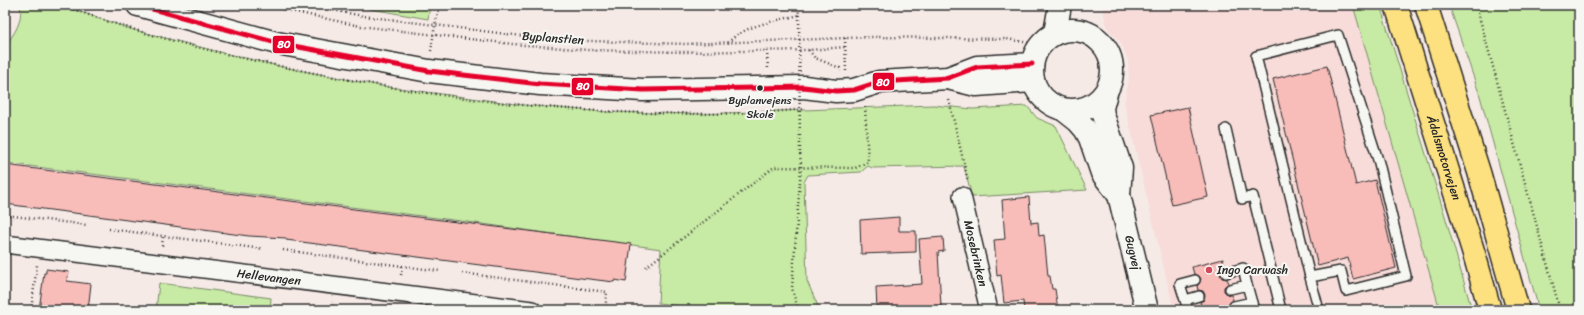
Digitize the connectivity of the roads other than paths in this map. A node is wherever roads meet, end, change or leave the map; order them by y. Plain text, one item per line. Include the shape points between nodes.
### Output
1 (138, 5) edge
2 (1060, 5) edge
3 (1071, 5) edge
4 (1396, 5) edge
5 (1426, 5) edge
6 (1081, 30) junction
7 (1055, 33) junction
8 (1035, 65) junction
9 (879, 82) junction
10 (804, 87) junction
11 (1106, 93) junction
12 (1064, 110) junction
13 (1226, 129) dead end
14 (1119, 195) junction
15 (962, 196) road end
16 (5, 244) edge
17 (1226, 273) dead end
18 (1310, 277) junction
19 (1195, 280) dead end
20 (1247, 285) junction
21 (1230, 289) dead end
22 (1199, 296) dead end
23 (1185, 300) junction
24 (1234, 306) dead end
25 (1253, 306) edge
26 (532, 310) edge
27 (989, 310) edge
28 (1147, 310) edge
29 (1188, 310) edge
30 (1282, 310) edge
31 (1319, 310) edge
32 (1490, 310) edge
33 (1518, 310) edge

1 - 10 street via 277,43 429,71 540,84 643,90
2 - 7 street
3 - 6 street
4 - 32 highway, Ådalsmotorvejen
5 - 33 highway via 1479,172
6 - 7 street
6 - 11 street via 1101,41 1108,50 1113,72
7 - 8 street via 1048,38
8 - 9 street via 976,85 948,78
8 - 12 street via 1039,94 1050,104
9 - 10 street via 854,90 836,91
9 - 10 street via 854,76 835,78
11 - 12 street via 1089,107
11 - 14 street, Gugvej via 1102,108 1121,168
12 - 14 street, Gugvej via 1078,121 1090,138 1102,173
13 - 30 lane via 1242,199 1253,196
14 - 28 street, Gugvej
15 - 27 street, Mosebrinken
16 - 26 street, Hellevangen
17 - 20 lane via 1243,268
18 - 18 lane via 1256,56 1338,35 1379,163 1406,276 1346,291 1341,270
18 - 31 lane
19 - 23 lane via 1180,284
20 - 21 lane
20 - 25 lane
22 - 23 lane
23 - 29 lane
24 - 25 lane

